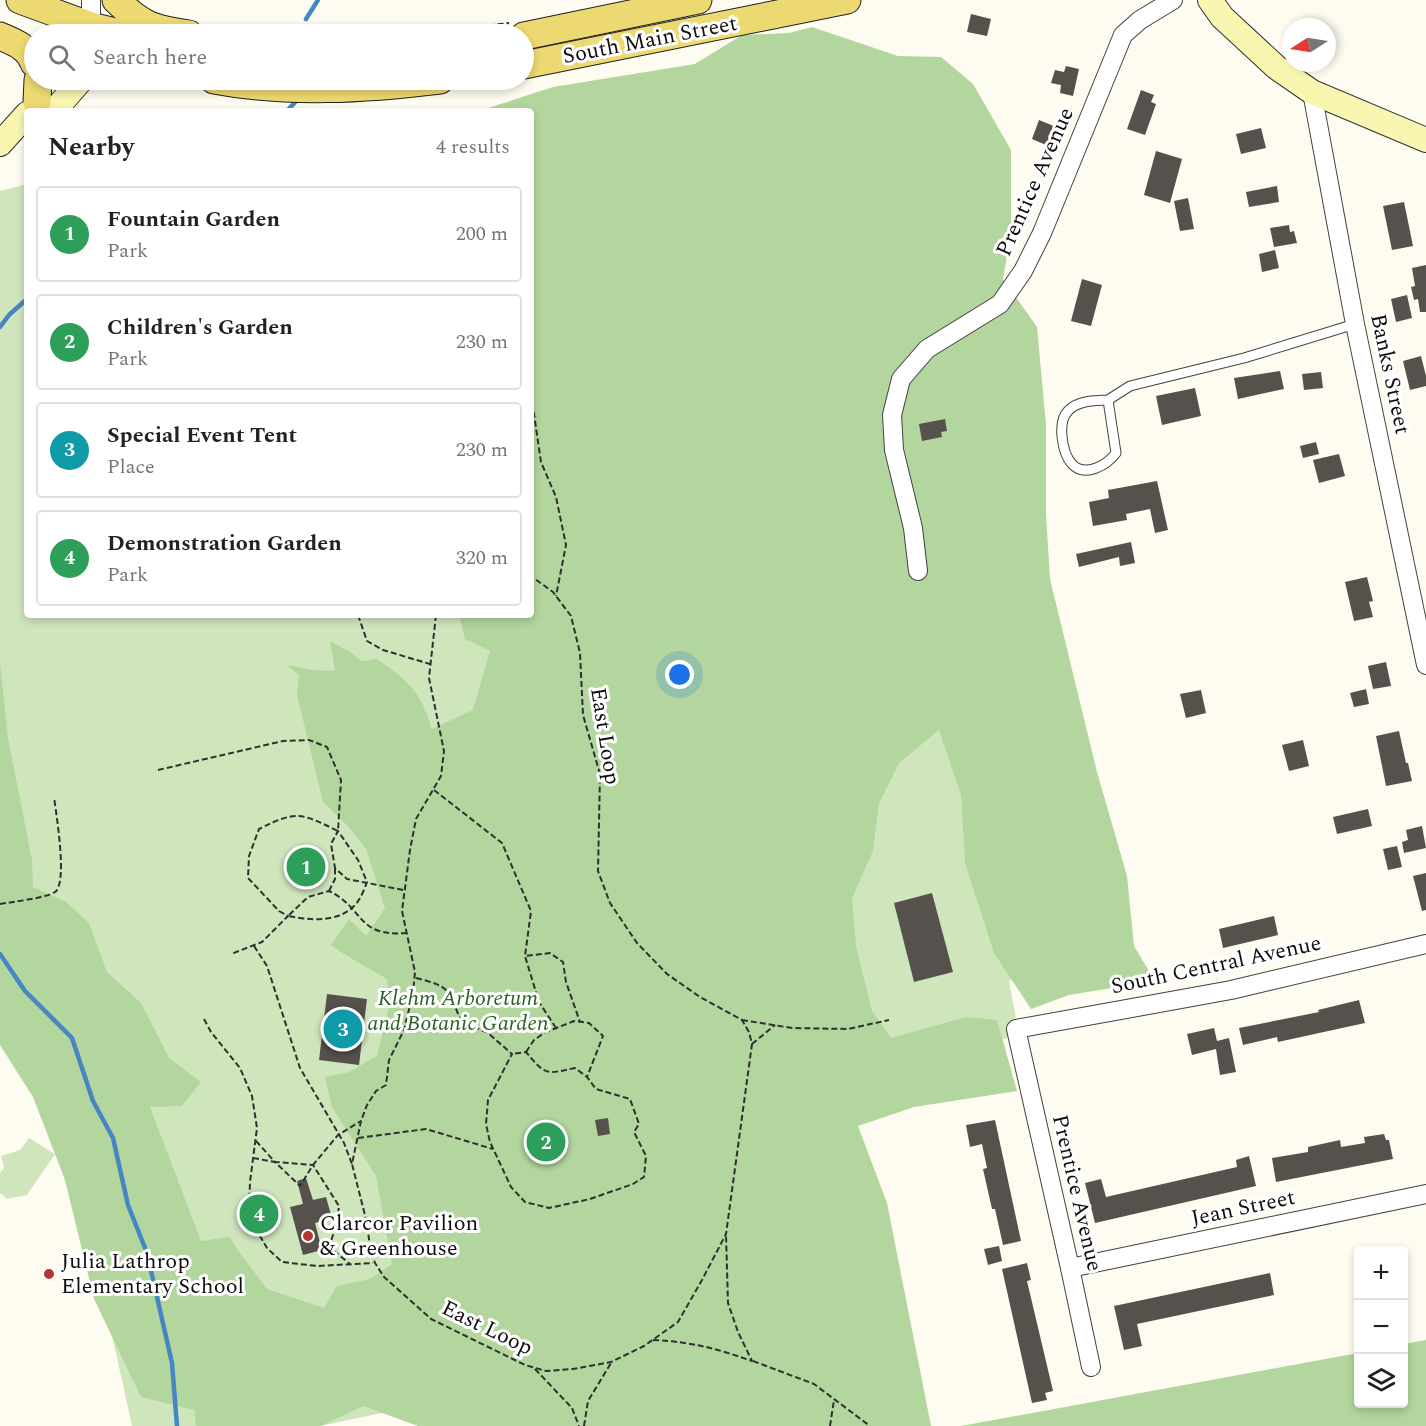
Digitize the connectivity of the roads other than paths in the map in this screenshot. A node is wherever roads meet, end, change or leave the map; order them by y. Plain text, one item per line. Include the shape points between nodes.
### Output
1 (20, 0) edge
2 (116, 0) edge
3 (698, 0) edge
4 (847, 0) edge
5 (1173, 0) edge
6 (1210, 0) edge
7 (0, 23) edge
8 (90, 24) edge
9 (144, 24) edge
10 (534, 26) edge
11 (24, 31) edge
12 (0, 36) edge
13 (24, 47) edge
14 (534, 63) edge
15 (47, 90) edge
16 (62, 90) edge
17 (1312, 92) junction
18 (37, 103) edge
19 (24, 117) edge
20 (1426, 140) edge
21 (24, 141) edge
22 (0, 144) edge
23 (0, 155) edge
24 (1354, 324) junction
25 (1108, 400) junction
26 (918, 571) dead end
27 (1426, 665) edge
28 (1426, 944) edge
29 (1016, 1029) joint
30 (1426, 1194) edge
31 (1070, 1268) junction
32 (1091, 1367) dead end

1 - 8 main road
2 - 9 main road
3 - 10 main road, South Main Street
4 - 14 main road, South Main Street
5 - 26 street, Prentice Avenue via 1123,35 1042,233 1000,304 927,349 901,379 892,415 894,450 914,528
6 - 17 street via 1222,17 1276,67
7 - 11 main road
12 - 13 main road
15 - 18 street
16 - 18 street
17 - 20 street
17 - 24 street, Banks Street
19 - 22 street
21 - 23 street
24 - 25 lane via 1244,358 1130,386
24 - 27 street, Banks Street
25 - 25 lane via 1116,453 1095,469 1083,470 1072,464 1064,447 1061,428 1067,411 1083,402
28 - 29 street, South Central Avenue via 1231,990
29 - 31 street, Prentice Avenue
30 - 31 street, Jean Street
31 - 32 street, Prentice Avenue

